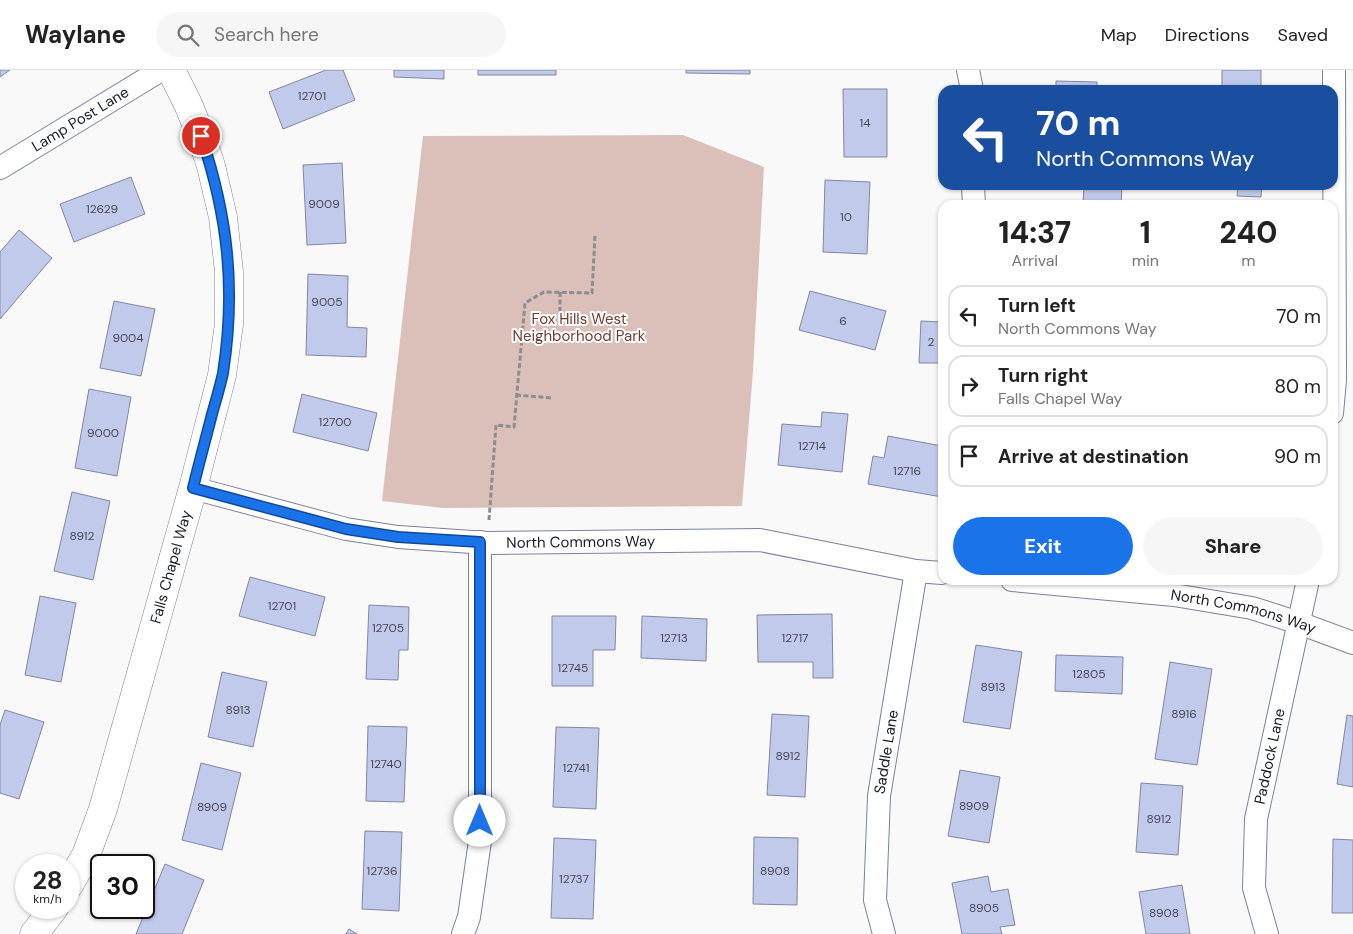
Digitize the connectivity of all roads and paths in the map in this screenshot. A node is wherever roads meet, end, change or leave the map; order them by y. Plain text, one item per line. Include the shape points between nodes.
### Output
1 (160, 70) edge
2 (171, 70) edge
3 (968, 70) edge
4 (1334, 70) edge
5 (971, 85) edge
6 (1334, 85) edge
7 (0, 168) edge
8 (595, 235) dead end
9 (560, 292) junction
10 (560, 314) dead end
11 (516, 395) junction
12 (552, 398) dead end
13 (193, 488) junction
14 (484, 543) junction
15 (916, 571) junction
16 (938, 574) edge
17 (1066, 585) edge
18 (1307, 585) edge
19 (1299, 623) junction
20 (1353, 643) edge
21 (80, 866) edge
22 (46, 919) edge
23 (34, 934) edge
24 (463, 934) edge
25 (884, 934) edge
26 (1267, 934) edge

1 - 7 street, Lamp Post Lane
2 - 13 street, Falls Chapel Way via 188,104 211,166 223,217 229,272 229,324 222,375
3 - 5 street
4 - 6 street
8 - 9 path via 592,293
9 - 10 path
9 - 11 path via 544,292 525,303
11 - 12 path
11 - 14 path via 514,427 496,426
13 - 14 street, North Commons Way via 346,529 398,537
13 - 21 street, Falls Chapel Way via 103,809
14 - 15 street, North Commons Way via 760,540
14 - 24 street via 480,840 469,917
15 - 16 street, North Commons Way
15 - 25 street, Saddle Lane via 879,796 875,900
17 - 19 street, North Commons Way via 1174,595 1252,608
18 - 19 street, Paddock Lane
19 - 20 street, North Commons Way
19 - 26 street, Paddock Lane via 1256,819 1254,888
22 - 23 street

